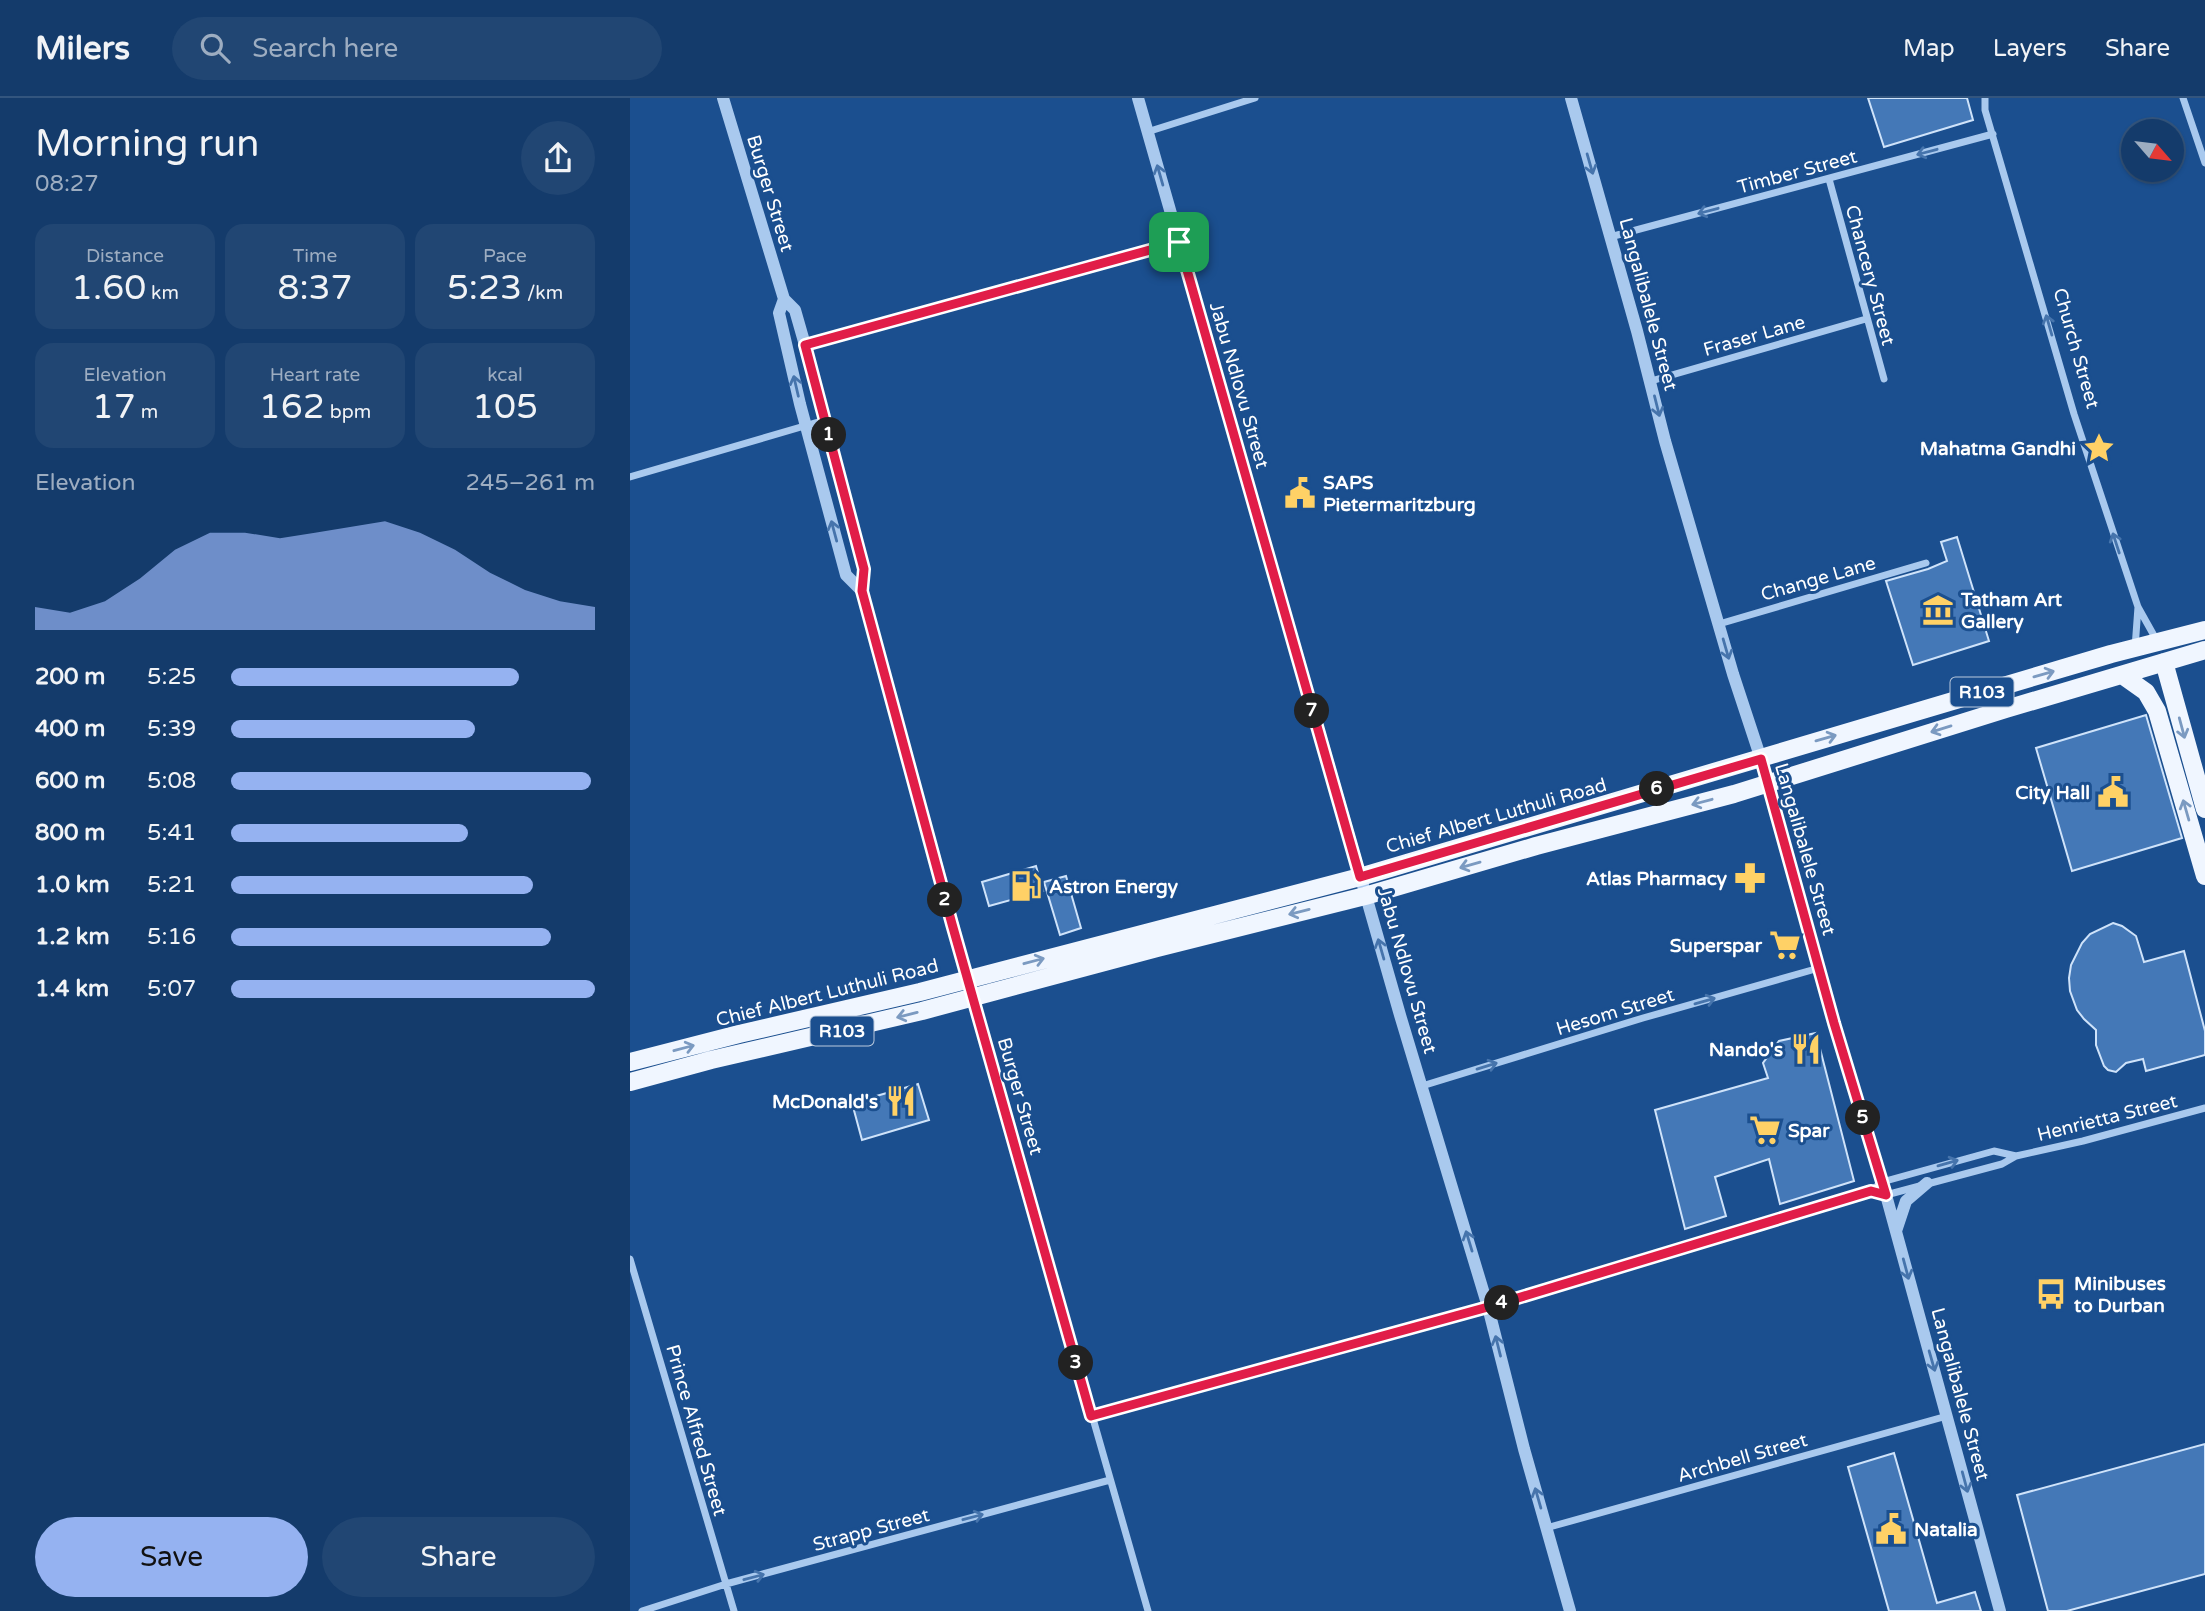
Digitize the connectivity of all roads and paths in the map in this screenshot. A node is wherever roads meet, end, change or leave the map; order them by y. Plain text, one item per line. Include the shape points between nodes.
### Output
1 (723, 98) edge
2 (1138, 98) edge
3 (1255, 98) edge
4 (1571, 98) edge
5 (1985, 98) edge
6 (2183, 98) edge
7 (1147, 132) junction
8 (1993, 135) junction
9 (2205, 163) edge
10 (1829, 178) junction
11 (1610, 237) junction
12 (1179, 242) junction
13 (784, 299) junction
14 (795, 310) junction
15 (1866, 319) junction
16 (805, 345) junction
17 (786, 347) junction
18 (1884, 379) dead end
19 (1651, 381) junction
20 (825, 420) junction
21 (806, 425) junction
22 (630, 477) edge
23 (1926, 563) dead end
24 (862, 591) junction
25 (2138, 607) junction
26 (1719, 624) junction
27 (2205, 630) edge
28 (2157, 641) junction
29 (2134, 648) junction
30 (2205, 650) edge
31 (2164, 662) junction
32 (2122, 675) junction
33 (1761, 759) junction
34 (1768, 783) junction
35 (2205, 809) edge
36 (2205, 876) edge
37 (1360, 877) junction
38 (1365, 896) junction
39 (1819, 968) junction
40 (968, 979) junction
41 (973, 998) junction
42 (630, 1062) edge
43 (630, 1082) edge
44 (1422, 1086) junction
45 (2205, 1108) edge
46 (2016, 1156) junction
47 (1927, 1183) junction
48 (1884, 1189) junction
49 (1871, 1191) junction
50 (1896, 1232) junction
51 (630, 1262) edge
52 (1488, 1307) junction
53 (1091, 1416) junction
54 (1947, 1416) junction
55 (1110, 1480) junction
56 (1546, 1528) junction
57 (726, 1584) junction
58 (642, 1611) edge
59 (734, 1611) edge
60 (1147, 1611) edge
61 (1570, 1611) edge
62 (2000, 1611) edge

1 - 13 street, Burger Street
2 - 7 street, Jabu Ndlovu Street
3 - 7 street
4 -> 11 street, Langalibalele Street
5 - 8 street, Church Street
6 - 9 street
12 -> 7 street, Jabu Ndlovu Street
8 -> 10 street, Timber Street
25 -> 8 street, Church Street via 2074,414
10 -> 11 street, Timber Street
10 - 15 street, Chancery Street
11 - 19 street, Langalibalele Street
12 - 16 street
12 - 37 street, Jabu Ndlovu Street
13 - 14 street, Burger Street
13 - 17 street, Burger Street via 779,313
14 - 16 street, Burger Street
14 - 17 street
15 - 18 street, Chancery Street
15 - 19 street, Fraser Lane
16 - 20 street, Burger Street
21 -> 17 street, Burger Street
19 -> 26 street, Langalibalele Street
20 - 21 street
20 - 24 street, Burger Street via 864,569
21 - 22 street
24 -> 21 street, Burger Street via 846,575
23 - 26 street, Change Lane
24 - 40 street, Burger Street
25 - 28 street, Church Street
25 - 29 street, Church Street
26 -> 33 street, Langalibalele Street
27 - 28 main road, Chief Albert Luthuli Road / R103
28 - 29 main road, Chief Albert Luthuli Road / R103
33 -> 29 main road, Chief Albert Luthuli Road / R103
30 - 31 main road, Chief Albert Luthuli Road / R103
31 - 32 main road, Chief Albert Luthuli Road / R103
31 -> 35 main road
32 -> 34 main road, Chief Albert Luthuli Road / R103
36 -> 32 main road via 2157,711 2146,692
33 - 34 street, Langalibalele Street
33 - 37 main road, Chief Albert Luthuli Road / R103
34 -> 38 main road, Chief Albert Luthuli Road / R103
34 - 39 street, Langalibalele Street
37 - 38 street, Jabu Ndlovu Street
40 -> 37 main road, Chief Albert Luthuli Road / R103
38 -> 41 main road, Chief Albert Luthuli Road / R103
44 -> 38 street, Jabu Ndlovu Street
44 -> 39 street, Hesom Street
39 - 48 street, Langalibalele Street
40 - 41 street, Burger Street
42 -> 40 main road, Chief Albert Luthuli Road / R103
41 -> 43 main road, Chief Albert Luthuli Road / R103
41 - 53 street, Burger Street
52 -> 44 street, Jabu Ndlovu Street
45 - 46 street, Henrietta Street
46 - 47 street, Henrietta Street via 2002,1164
48 -> 46 street, Henrietta Street via 1994,1151
47 - 48 street, Henrietta Street
47 - 50 street via 1906,1200
48 - 49 street, Henrietta Street
48 - 49 street
48 - 50 street, Langalibalele Street
49 - 52 street, Henrietta Street
50 -> 54 street, Langalibalele Street
51 - 57 street, Prince Alfred Street
52 - 53 street, Henrietta Street
56 -> 52 street, Jabu Ndlovu Street
53 - 55 street, Burger Street
54 - 56 street, Archbell Street
54 -> 62 street, Langalibalele Street
57 -> 55 street, Strapp Street
55 - 60 street, Burger Street
56 - 61 street, Jabu Ndlovu Street
57 - 58 street, Strapp Street
57 - 59 street, Prince Alfred Street

